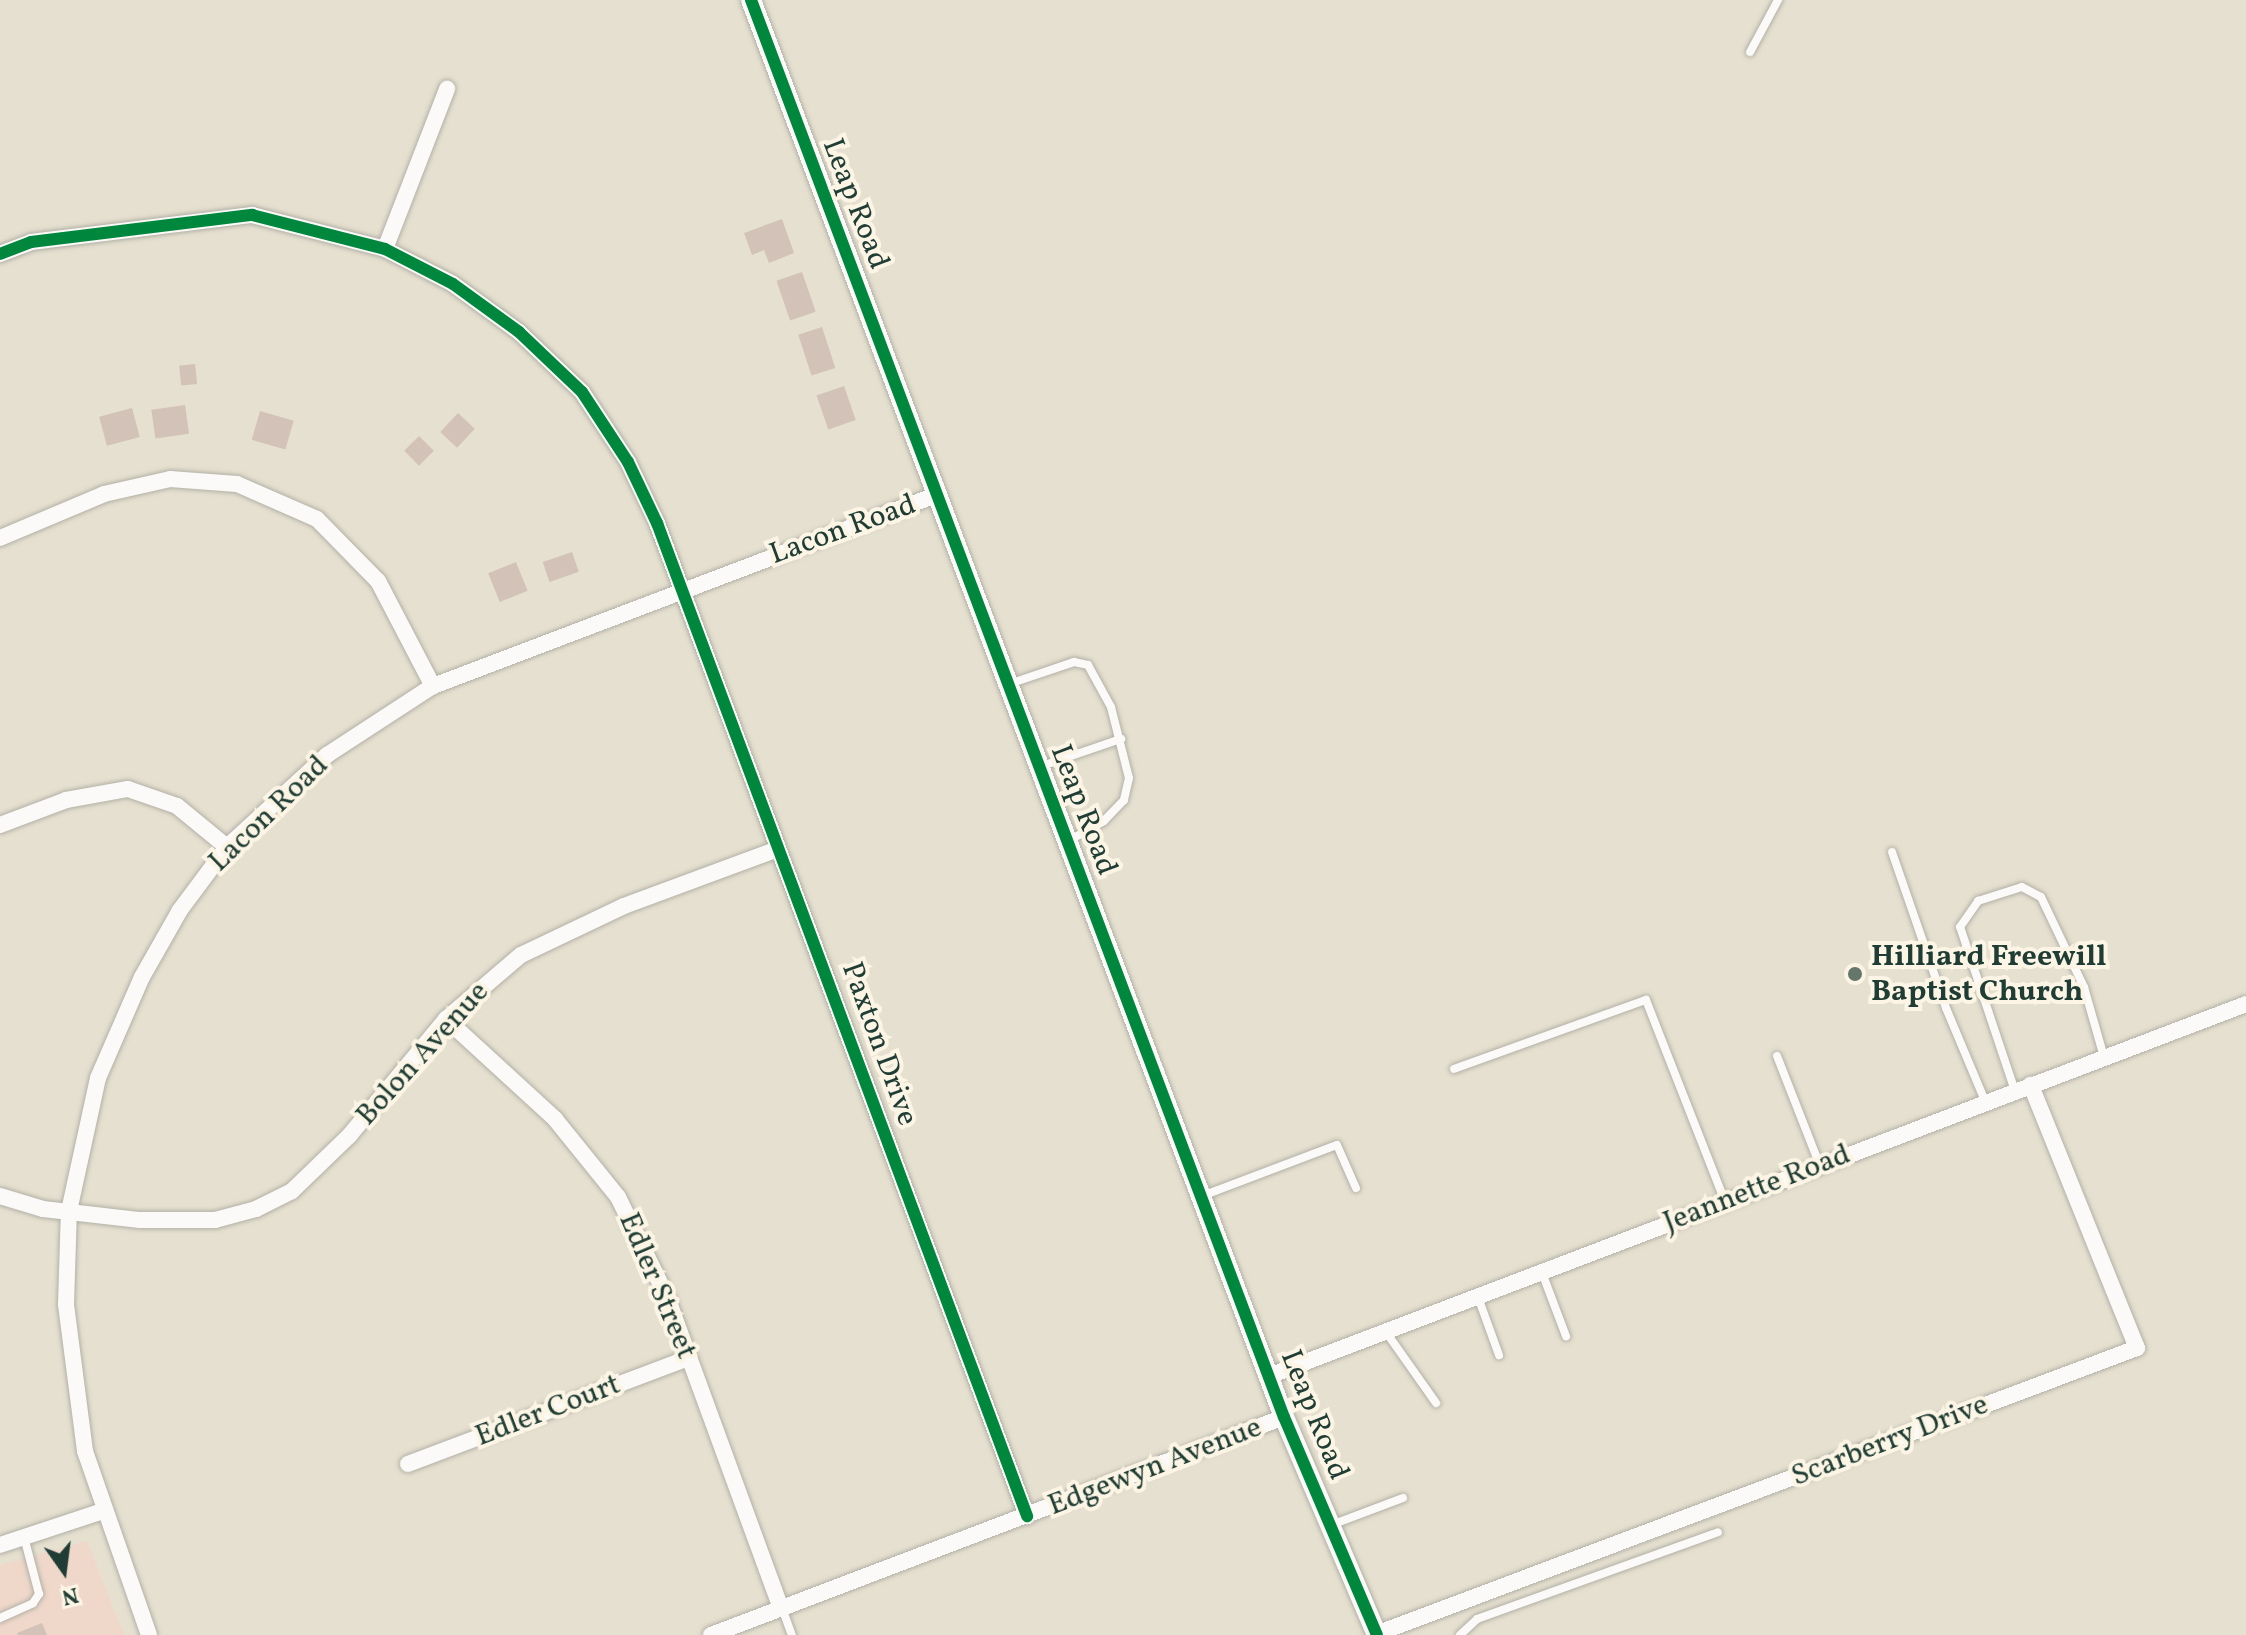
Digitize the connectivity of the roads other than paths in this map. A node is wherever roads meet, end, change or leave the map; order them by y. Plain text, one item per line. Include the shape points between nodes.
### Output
1 (751, 0) edge
2 (1778, 0) edge
3 (1750, 52) dead end
4 (447, 89) dead end
5 (385, 249) junction
6 (0, 254) edge
7 (936, 495) junction
8 (0, 538) edge
9 (682, 589) junction
10 (1008, 684) junction
11 (433, 686) junction
12 (1121, 739) junction
13 (1039, 767) junction
14 (0, 825) edge
15 (1067, 841) junction
16 (227, 847) junction
17 (778, 849) junction
18 (1892, 852) dead end
19 (2246, 1004) edge
20 (446, 1019) junction
21 (1777, 1056) dead end
22 (2104, 1057) junction
23 (1454, 1069) dead end
24 (2031, 1085) junction
25 (2015, 1091) junction
26 (1986, 1103) junction
27 (1820, 1166) junction
28 (1356, 1188) dead end
29 (0, 1196) edge
30 (1201, 1196) junction
31 (1725, 1202) junction
32 (69, 1211) junction
33 (1540, 1269) junction
34 (1476, 1293) junction
35 (1384, 1328) junction
36 (1566, 1336) dead end
37 (1499, 1355) dead end
38 (689, 1358) junction
39 (1269, 1376) junction
40 (1436, 1403) dead end
41 (1284, 1417) junction
42 (408, 1464) dead end
43 (1403, 1498) dead end
44 (103, 1511) junction
45 (1027, 1516) junction
46 (1330, 1525) junction
47 (1718, 1532) dead end
48 (24, 1537) junction
49 (0, 1545) edge
50 (781, 1608) junction
51 (0, 1618) edge
52 (1376, 1634) edge
53 (149, 1635) edge
54 (711, 1635) edge
55 (792, 1635) edge
56 (1460, 1635) edge

1 - 7 street, Leap Road
2 - 3 lane
4 - 5 street
5 - 6 street, Paxton Drive via 252,215 31,242
5 - 9 street, Paxton Drive via 453,284 519,332 582,392 628,462
7 - 9 street, Lacon Road
7 - 10 street, Leap Road
8 - 11 street via 104,494 170,479 237,484 317,519 378,581
9 - 11 street, Lacon Road
9 - 17 street, Paxton Drive
10 - 12 lane via 1074,662 1088,665 1100,679
10 - 13 street, Leap Road
11 - 16 street, Lacon Road via 327,755
12 - 13 lane
12 - 15 lane via 1129,778 1124,800 1104,821
13 - 15 street, Leap Road
14 - 16 street via 102,790 128,789 177,806
15 - 30 street, Leap Road
16 - 32 street, Lacon Road via 180,910 142,977 105,1063
17 - 20 street, Bolon Avenue via 560,932 521,955
17 - 45 street, Paxton Drive
18 - 26 lane
19 - 22 street, Jeannette Road
20 - 32 street, Bolon Avenue via 349,1136 280,1197 215,1220 140,1220
20 - 38 street, Edler Street via 555,1119 618,1197 667,1297
21 - 27 lane
22 - 24 street, Jeannette Road
22 - 25 lane via 2084,987 2041,897 2022,887 1978,901 1960,927
23 - 31 lane via 1646,1000
24 - 25 street, Jeannette Road
24 - 52 street, Scarberry Drive via 2137,1348
25 - 26 street, Jeannette Road
26 - 27 street, Jeannette Road
27 - 31 street, Jeannette Road
28 - 30 lane via 1337,1145
29 - 32 street, Bolon Avenue via 19,1205
30 - 39 street, Leap Road
31 - 33 street, Jeannette Road
32 - 44 street, Lacon Road via 66,1304 85,1451
33 - 34 street, Jeannette Road
33 - 36 lane
34 - 35 street, Jeannette Road
34 - 37 lane
35 - 39 street, Jeannette Road
35 - 40 lane
38 - 42 street, Edler Court
38 - 50 street, Edler Street
39 - 41 street, Leap Road
41 - 45 street, Edgewyn Avenue
41 - 46 street, Leap Road
43 - 46 lane
44 - 48 street
44 - 53 street, Lacon Road
45 - 50 street, Edgewyn Avenue
46 - 52 street, Leap Road
47 - 56 lane via 1477,1619
48 - 49 street
48 - 51 lane via 39,1594 33,1603
50 - 54 street, Edgewyn Avenue
50 - 55 lane

